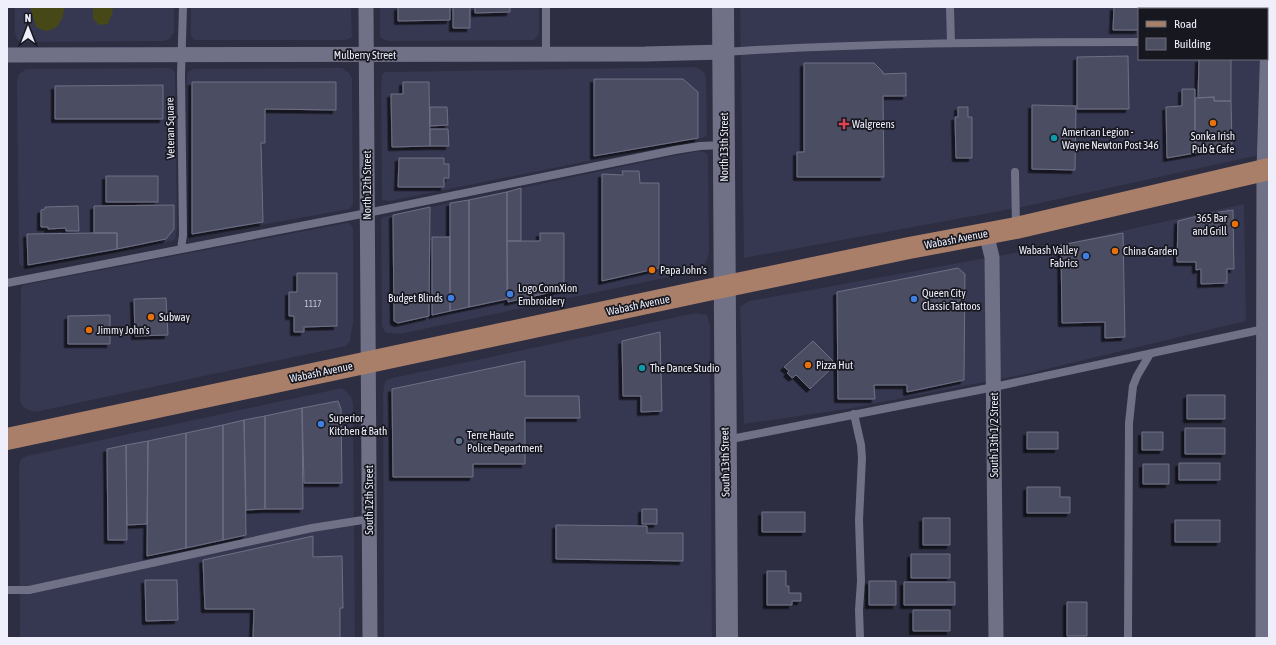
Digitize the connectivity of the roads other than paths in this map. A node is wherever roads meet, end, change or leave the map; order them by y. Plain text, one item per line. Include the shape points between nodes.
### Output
1 (183, 7) edge
2 (366, 7) edge
3 (546, 7) edge
4 (723, 7) edge
5 (950, 7) edge
6 (1269, 7) edge
7 (1138, 42) edge
8 (1268, 43) edge
9 (951, 44) junction
10 (724, 52) junction
11 (7, 55) edge
12 (181, 55) junction
13 (366, 55) junction
14 (546, 55) junction
15 (1268, 60) edge
16 (724, 145) junction
17 (1267, 169) edge
18 (1015, 172) dead end
19 (367, 213) junction
20 (1016, 228) junction
21 (986, 233) junction
22 (181, 249) junction
23 (7, 283) edge
24 (724, 286) junction
25 (1264, 329) junction
26 (1150, 354) junction
27 (368, 362) junction
28 (994, 387) junction
29 (854, 414) junction
30 (1266, 420) edge
31 (7, 439) edge
32 (725, 440) junction
33 (369, 519) junction
34 (7, 590) edge
35 (370, 638) edge
36 (727, 638) edge
37 (860, 638) edge
38 (996, 638) edge
39 (1128, 638) edge
40 (1263, 638) edge

1 - 12 lane, Veteran Square
2 - 13 street, North 12th Street
3 - 14 lane
4 - 10 main road, North 13th Street
5 - 9 lane
6 - 8 street
7 - 9 lane
9 - 10 lane
10 - 14 street, Mulberry Street
10 - 16 main road, North 13th Street
11 - 12 street, Mulberry Street
12 - 13 street, Mulberry Street
12 - 22 lane, Veteran Square
13 - 14 street, Mulberry Street
13 - 19 street, North 12th Street
15 - 17 street
16 - 19 lane via 668,151
16 - 24 main road, North 13th Street
17 - 20 main road, Wabash Avenue
17 - 25 street
18 - 20 lane
19 - 22 lane
19 - 27 street, North 12th Street
20 - 21 main road, Wabash Avenue
21 - 24 main road, Wabash Avenue
21 - 28 street, South 13th 1/2 Street via 992,257
22 - 23 lane
24 - 27 main road, Wabash Avenue
24 - 32 main road, South 13th Street
25 - 26 lane
25 - 30 street
26 - 28 lane
26 - 39 lane via 1136,376 1128,422
27 - 31 main road, Wabash Avenue
27 - 33 street, South 12th Street
28 - 29 lane
28 - 38 street, South 13th 1/2 Street
29 - 32 lane
29 - 37 lane via 862,458 859,520
30 - 40 street
32 - 36 main road, South 13th Street
33 - 34 lane via 312,528 29,590
33 - 35 street, South 12th Street

